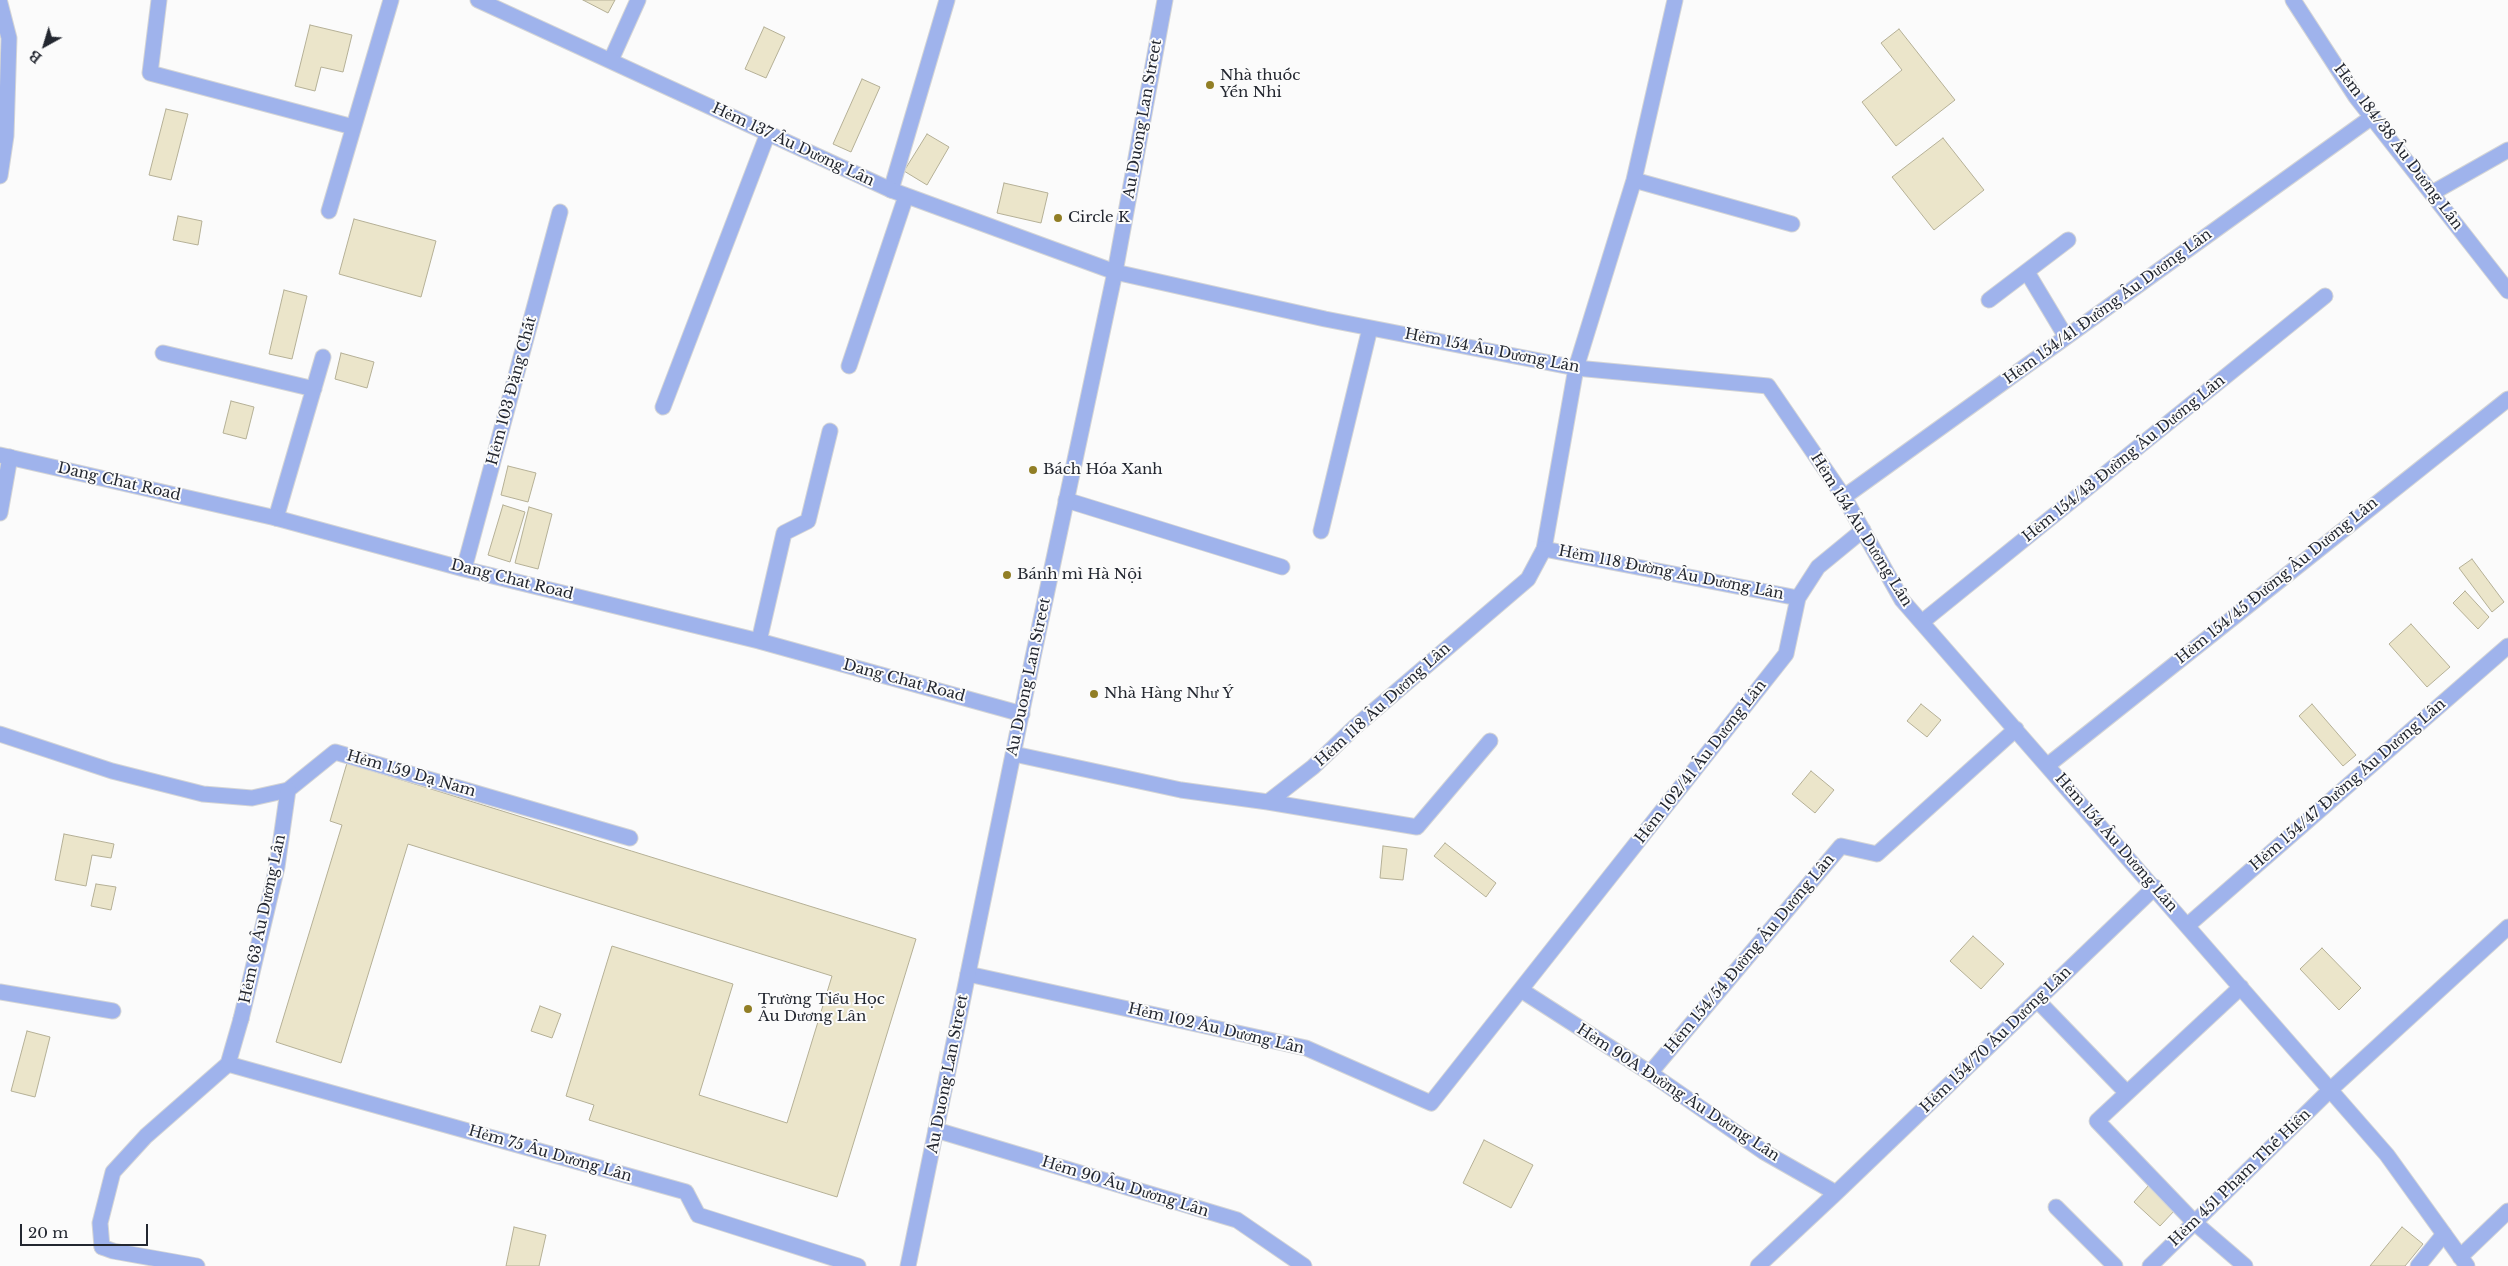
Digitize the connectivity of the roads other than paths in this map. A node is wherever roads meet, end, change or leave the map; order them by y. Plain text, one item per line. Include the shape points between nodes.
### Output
1 (159, 0) edge
2 (391, 0) edge
3 (478, 0) edge
4 (638, 0) edge
5 (947, 0) edge
6 (1164, 0) edge
7 (1675, 0) edge
8 (2293, 0) edge
9 (0, 3) edge
10 (611, 60) junction
11 (2372, 117) junction
12 (353, 127) junction
13 (768, 133) junction
14 (2508, 150) edge
15 (0, 176) edge
16 (1634, 180) junction
17 (891, 190) junction
18 (2432, 193) junction
19 (906, 196) junction
20 (329, 211) dead end
21 (560, 212) dead end
22 (1792, 224) dead end
23 (2068, 240) dead end
24 (1115, 272) junction
25 (2027, 272) junction
26 (2508, 290) edge
27 (2326, 296) dead end
28 (1989, 300) dead end
29 (1370, 328) junction
30 (2066, 337) junction
31 (163, 353) dead end
32 (323, 357) dead end
33 (849, 366) dead end
34 (1576, 368) junction
35 (314, 389) junction
36 (2508, 399) edge
37 (663, 407) dead end
38 (830, 431) dead end
39 (5, 456) edge
40 (1844, 497) junction
41 (1066, 500) junction
42 (0, 513) edge
43 (276, 518) junction
44 (1863, 530) junction
45 (1321, 531) dead end
46 (1544, 549) junction
47 (1282, 567) dead end
48 (464, 569) junction
49 (1798, 598) junction
50 (1922, 622) junction
51 (759, 641) junction
52 (2508, 646) edge
53 (1022, 714) junction
54 (2016, 729) junction
55 (0, 734) edge
56 (1490, 741) dead end
57 (1014, 754) junction
58 (2048, 765) junction
59 (288, 790) junction
60 (1268, 802) junction
61 (630, 838) dead end
62 (2155, 887) junction
63 (2188, 925) junction
64 (2508, 928) edge
65 (968, 974) junction
66 (2241, 987) junction
67 (1521, 990) junction
68 (0, 992) edge
69 (2037, 1000) junction
70 (112, 1011) dead end
71 (228, 1064) junction
72 (1650, 1073) junction
73 (2330, 1090) junction
74 (2127, 1093) junction
75 (936, 1130) junction
76 (1836, 1193) junction
77 (2056, 1207) dead end
78 (2508, 1211) edge
79 (2195, 1222) junction
80 (2444, 1234) junction
81 (2463, 1262) edge
82 (197, 1266) edge
83 (858, 1266) edge
84 (908, 1266) edge
85 (1304, 1266) edge
86 (1758, 1266) edge
87 (2115, 1266) edge
88 (2150, 1266) edge
89 (2245, 1266) edge
90 (2418, 1266) edge

1 - 12 street via 150,73
2 - 12 street
3 - 10 street, Hẻm 137 Âu Dương Lân
4 - 10 street
5 - 17 street
6 - 24 street, Au Duong Lan Street
7 - 16 street, Hẻm 118 Âu Dương Lân
8 - 11 street, Hẻm 184/38 Âu Dương Lân
9 - 15 street via 9,38 6,136
10 - 13 street, Hẻm 137 Âu Dương Lân
11 - 18 street, Hẻm 184/38 Âu Dương Lân
11 - 30 street, Hẻm 154/41 Đường Âu Dương Lân
12 - 20 street
13 - 17 street, Hẻm 137 Âu Dương Lân
13 - 37 street
14 - 18 street
16 - 22 street
16 - 34 street, Hẻm 118 Âu Dương Lân
17 - 19 street, Hẻm 137 Âu Dương Lân
18 - 26 street, Hẻm 184/38 Âu Dương Lân
19 - 24 street, Hẻm 137 Âu Dương Lân
19 - 33 street
21 - 48 street, Hẻm 103 Đặng Chất
23 - 25 street
24 - 29 street, Hẻm 154 Âu Dương Lân
24 - 41 street, Au Duong Lan Street
25 - 28 street
25 - 30 street
27 - 50 street, Hẻm 154/43 Đường Âu Dương Lân
29 - 34 street, Hẻm 154 Âu Dương Lân
29 - 45 street
30 - 40 street, Hẻm 154/41 Đường Âu Dương Lân
31 - 35 street
32 - 35 street
34 - 40 street, Hẻm 154 Âu Dương Lân via 1768,386
34 - 46 street, Hẻm 118 Âu Dương Lân
35 - 43 street
36 - 58 street, Hẻm 154/45 Đường Âu Dương Lân
38 - 51 street via 808,521 784,533
39 - 42 street
39 - 43 street, Dang Chat Road
40 - 44 street, Hẻm 154 Âu Dương Lân
41 - 47 street
41 - 53 street, Au Duong Lan Street
43 - 48 street, Dang Chat Road
44 - 49 street, Hẻm 102/41 Âu Dương Lân via 1818,567
44 - 50 street, Hẻm 154 Âu Dương Lân via 1902,600
46 - 49 street, Hẻm 118 Đường Âu Dương Lân
46 - 60 street, Hẻm 118 Âu Dương Lân via 1528,579 1356,726 1313,767
48 - 51 street, Dang Chat Road
49 - 67 street, Hẻm 102/41 Âu Dương Lân via 1786,654
50 - 54 street, Hẻm 154 Âu Dương Lân
51 - 53 street, Dang Chat Road
52 - 63 street, Hẻm 154/47 Đường Âu Dương Lân
53 - 57 street, Au Duong Lan Street
54 - 58 street, Hẻm 154 Âu Dương Lân
54 - 72 street, Hẻm 154/54 Đường Âu Dương Lân via 1877,854 1841,846
55 - 59 street, Hẻm 159 Dạ Nam via 112,771 203,794 252,798
56 - 60 street via 1417,827
57 - 60 street via 1181,790
57 - 65 street, Au Duong Lan Street
58 - 62 street, Hẻm 154 Âu Dương Lân
59 - 61 street, Hẻm 159 Dạ Nam via 335,752
59 - 71 street, Hẻm 63 Âu Dương Lân via 277,867
62 - 63 street, Hẻm 154 Âu Dương Lân
62 - 69 street, Hẻm 154/70 Âu Dương Lân
63 - 66 street, Hẻm 154 Âu Dương Lân
64 - 73 street, Hẻm 451 Phạm Thế Hiển
65 - 67 street, Hẻm 102 Âu Dương Lân via 1306,1048 1431,1104
65 - 75 street, Au Duong Lan Street
66 - 73 street, Hẻm 154 Âu Dương Lân
66 - 74 street
67 - 72 street, Hẻm 90A Đường Âu Dương Lân
68 - 70 street
69 - 74 street
69 - 76 street, Hẻm 154/70 Âu Dương Lân
71 - 82 street via 146,1136 113,1172 100,1223 102,1247
71 - 83 street, Hẻm 75 Âu Dương Lân via 686,1192 698,1215
72 - 76 street, Hẻm 90A Đường Âu Dương Lân via 1764,1152
73 - 79 street, Hẻm 451 Phạm Thế Hiển
73 - 80 street, Hẻm 154 Âu Dương Lân via 2387,1155
74 - 79 street via 2097,1121
75 - 84 street, Au Duong Lan Street
75 - 85 street, Hẻm 90 Âu Dương Lân via 1237,1220
76 - 86 street, Hẻm 154/70 Âu Dương Lân
77 - 87 street
78 - 81 street
79 - 88 street, Hẻm 451 Phạm Thế Hiển
79 - 89 street
80 - 81 street, Hẻm 154 Âu Dương Lân
80 - 90 street

